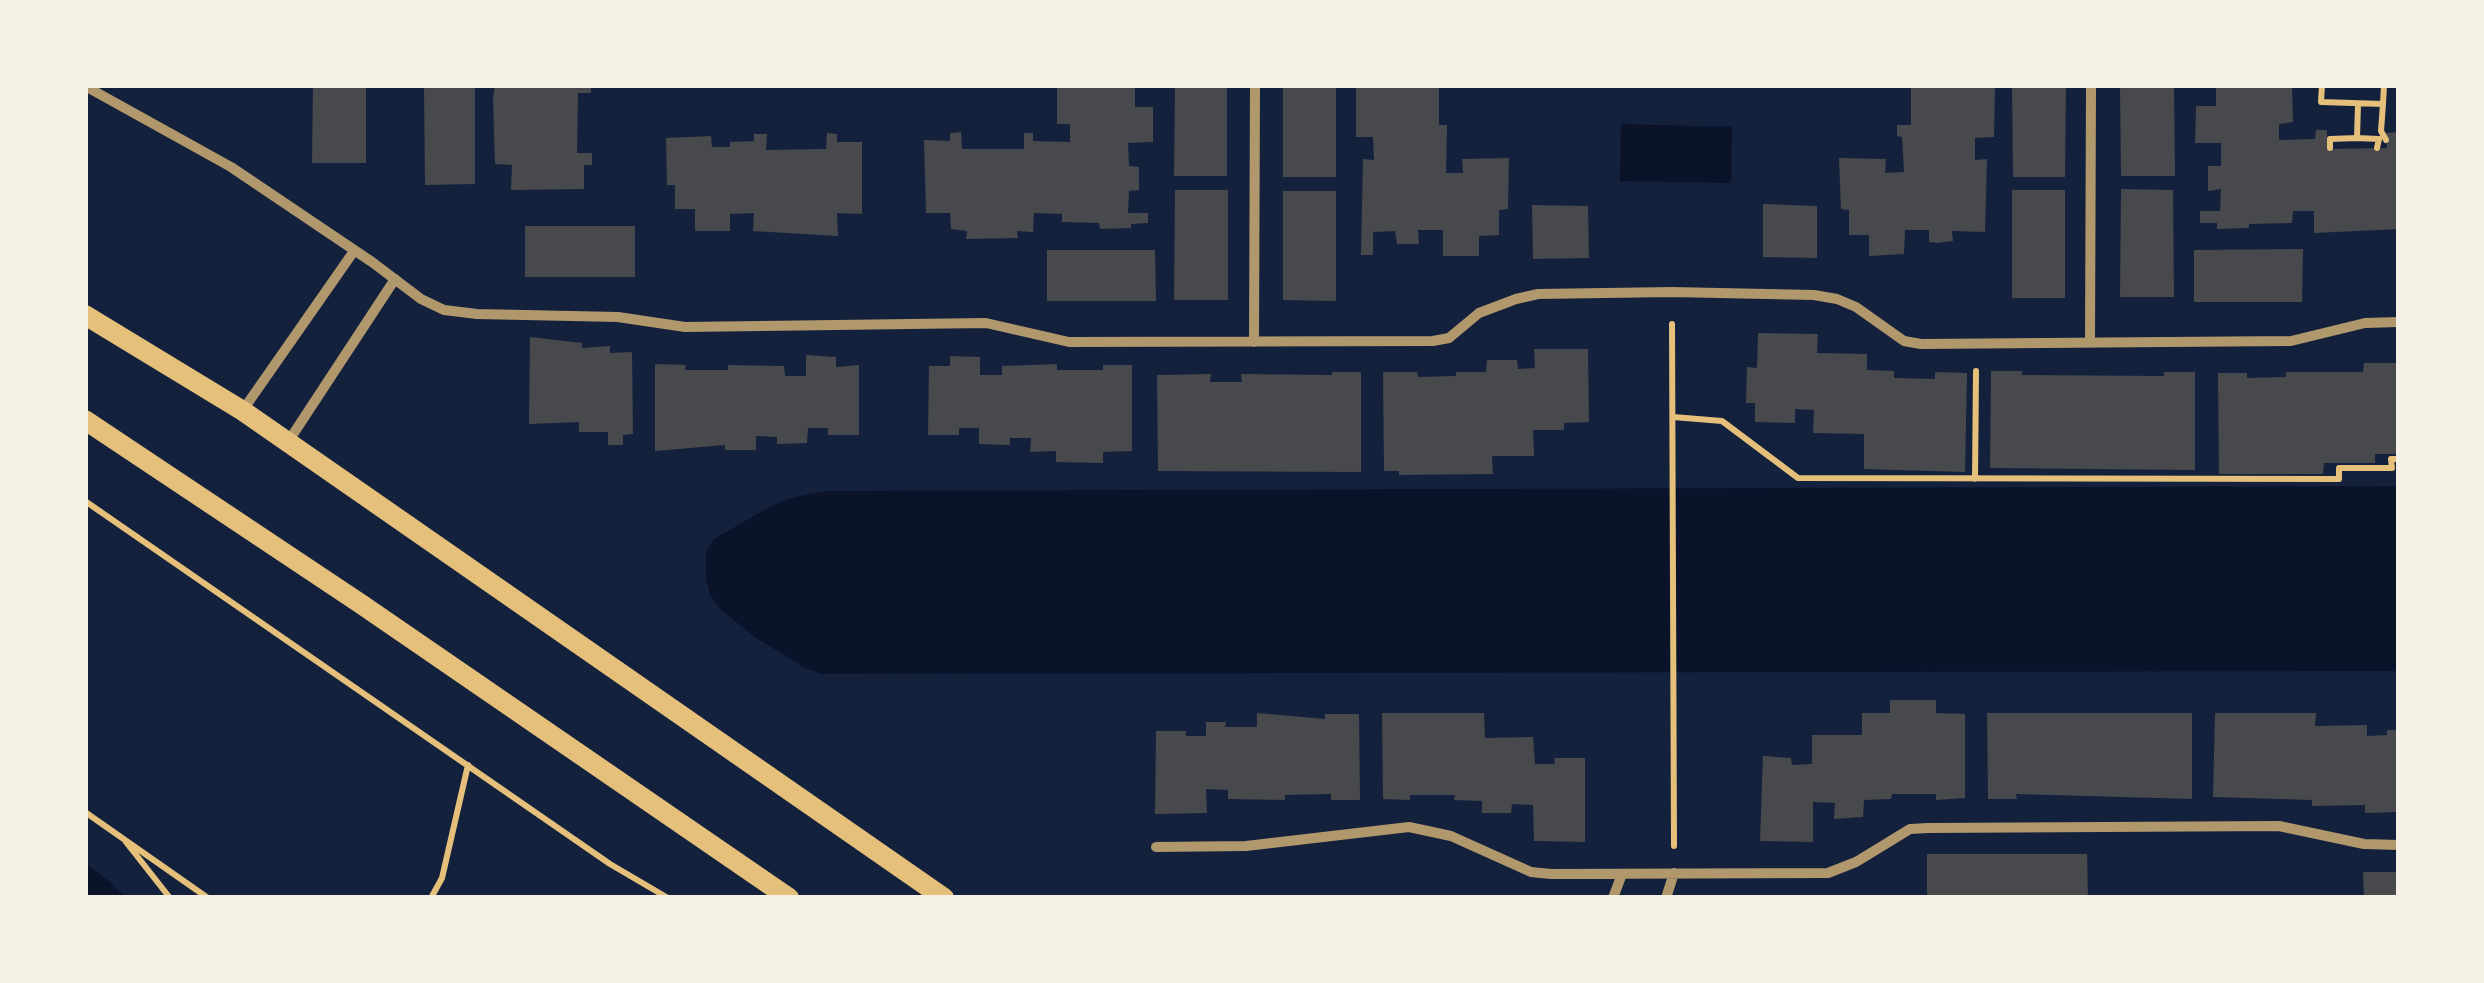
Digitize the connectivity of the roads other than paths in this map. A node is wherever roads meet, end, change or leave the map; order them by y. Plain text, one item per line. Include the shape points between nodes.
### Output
1 (1255, 85) edge
2 (2091, 85) edge
3 (85, 86) edge
4 (354, 251) junction
5 (395, 279) junction
6 (85, 316) edge
7 (2399, 322) edge
8 (1254, 342) junction
9 (2090, 342) junction
10 (243, 411) junction
11 (85, 420) edge
12 (288, 442) junction
13 (2399, 845) edge
14 (1156, 847) dead end
15 (1674, 873) junction
16 (1622, 874) junction
17 (789, 898) edge
18 (944, 898) edge
19 (1613, 898) edge
20 (1666, 898) edge

1 - 8 street
2 - 9 street
3 - 4 street via 231,167
4 - 5 street
4 - 10 street
5 - 8 street via 444,310 484,315 618,317 685,327 986,323 1069,342
5 - 12 street
6 - 10 main road
7 - 9 street via 2364,323 2291,341
8 - 9 street via 1433,341 1448,338 1479,313 1538,294 1672,292 1837,299 1904,342
10 - 12 main road
11 - 17 main road
12 - 18 main road
13 - 15 street via 2280,826 1928,828 1910,829 1828,873
14 - 16 street via 1246,846 1409,827 1451,836 1530,872
15 - 16 street
15 - 20 street
16 - 19 street

